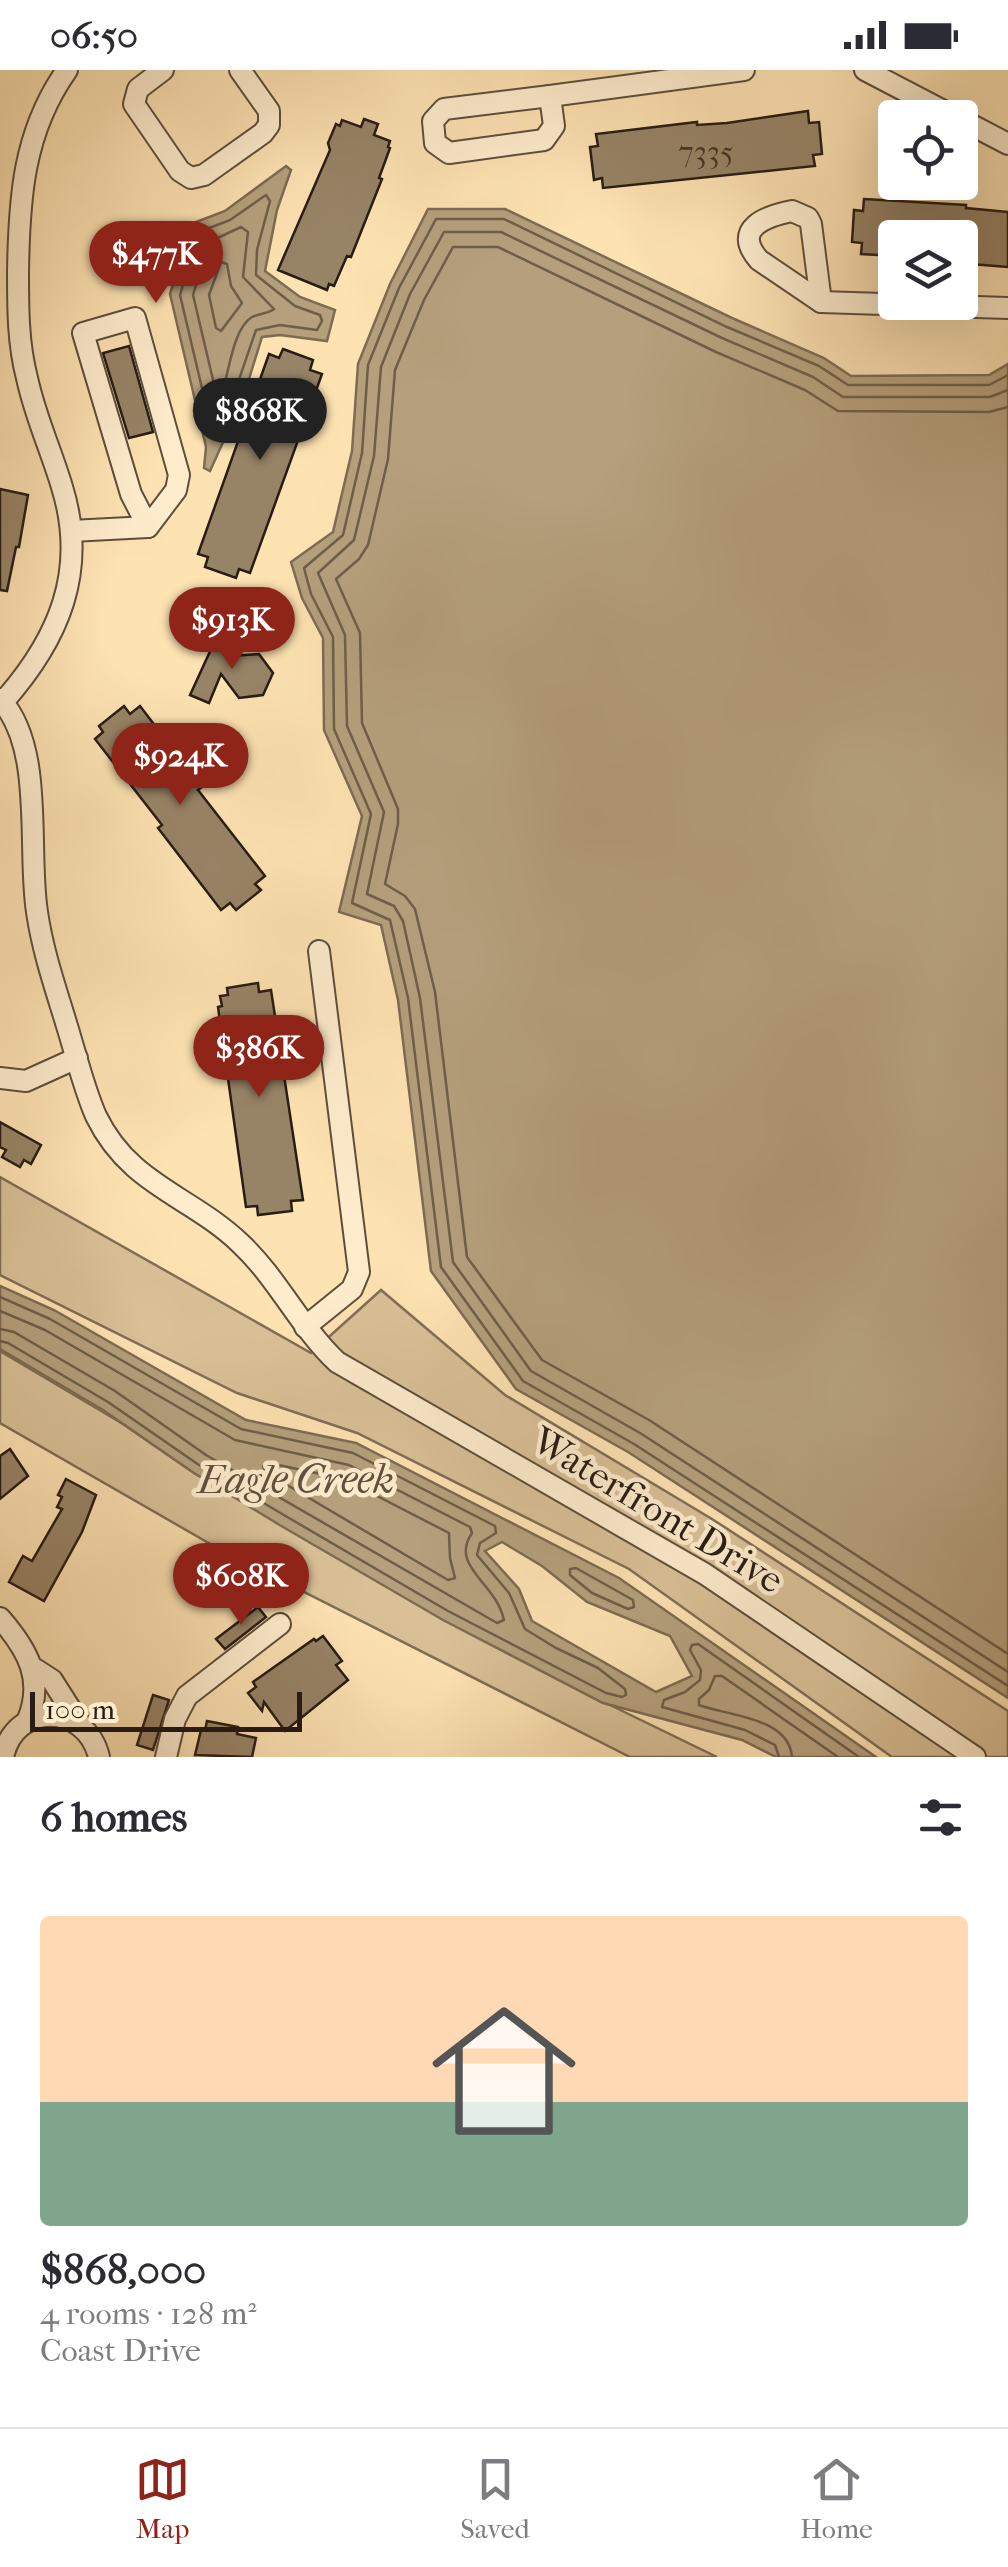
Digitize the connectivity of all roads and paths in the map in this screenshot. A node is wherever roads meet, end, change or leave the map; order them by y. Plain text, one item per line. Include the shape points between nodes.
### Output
1 (67, 70) edge
2 (163, 70) edge
3 (240, 70) edge
4 (744, 70) edge
5 (865, 70) edge
6 (550, 96) junction
7 (923, 100) edge
8 (978, 128) edge
9 (1008, 144) edge
10 (822, 302) junction
11 (1008, 308) edge
12 (148, 526) junction
13 (71, 532) junction
14 (2, 700) edge
15 (319, 951) dead end
16 (77, 1058) junction
17 (0, 1078) edge
18 (305, 1327) junction
19 (0, 1618) edge
20 (280, 1624) dead end
21 (34, 1669) junction
22 (27, 1722) junction
23 (80, 1725) junction
24 (3, 1757) edge
25 (100, 1757) edge
26 (166, 1757) edge
27 (974, 1757) edge

1 - 13 street via 40,118 24,170 18,286 25,373
2 - 3 street via 138,89 134,104 191,178 269,125 268,112
4 - 6 street
5 - 7 street
6 - 6 street via 444,109 433,121 435,143 449,153 544,140 554,126
8 - 9 street
10 - 10 street via 808,218 792,211 764,216 751,234 755,258
10 - 11 street
12 - 12 street via 176,490 179,475 135,318 83,332 131,494
12 - 13 street
13 - 14 street via 59,618 36,664
14 - 16 street, Waterfront Drive via 29,766 38,922
15 - 18 street via 359,1277 340,1302
16 - 17 street via 26,1081
16 - 18 street, Waterfront Drive via 98,1118 126,1160 242,1245
18 - 27 street, Waterfront Drive via 337,1362 705,1574
19 - 21 street
20 - 26 street via 187,1696
21 - 22 street
21 - 23 street via 52,1680
22 - 23 street via 50,1716
22 - 24 street
23 - 25 street

